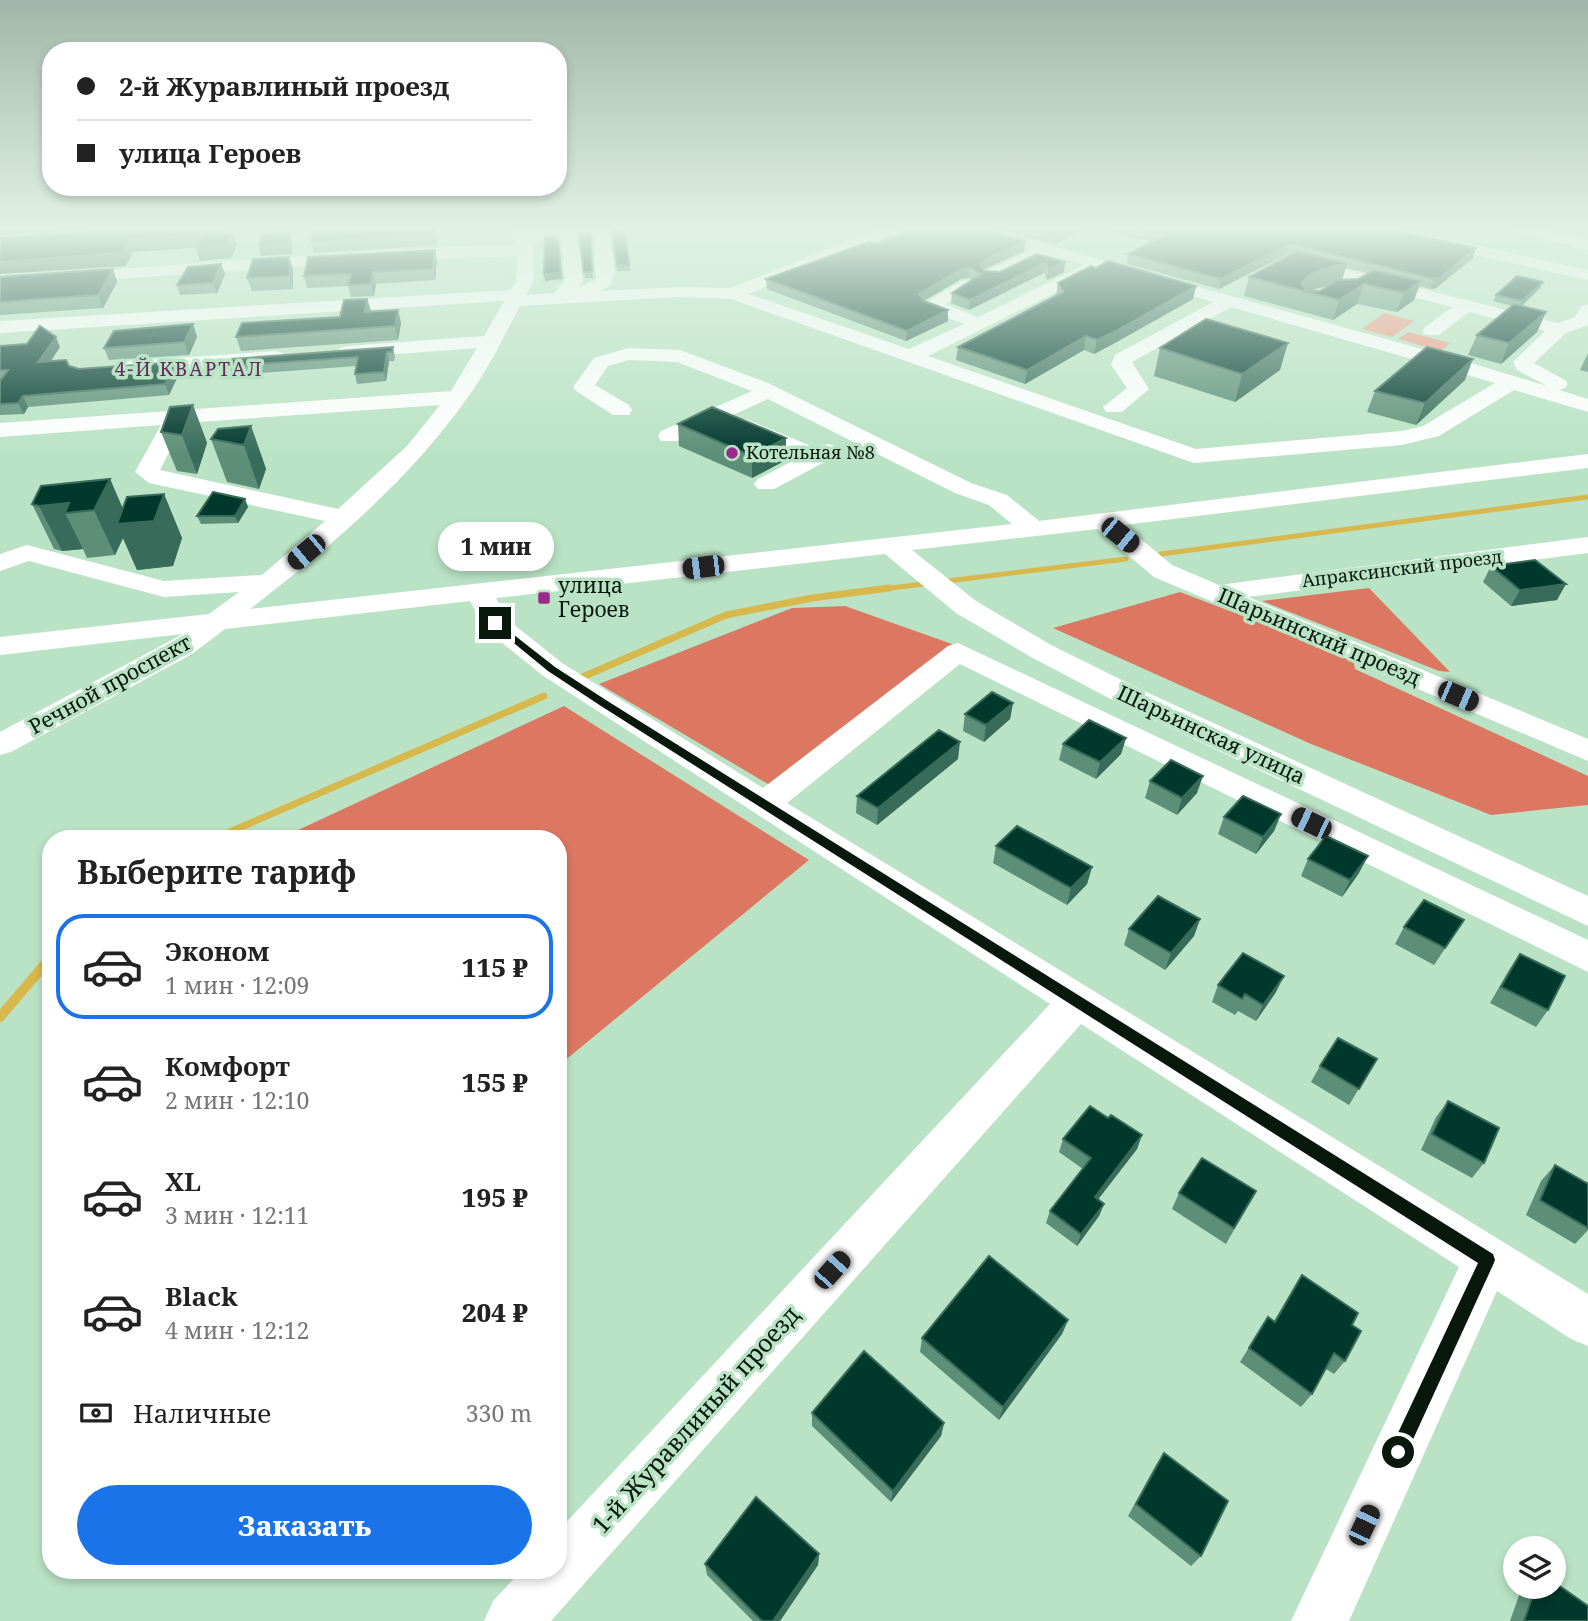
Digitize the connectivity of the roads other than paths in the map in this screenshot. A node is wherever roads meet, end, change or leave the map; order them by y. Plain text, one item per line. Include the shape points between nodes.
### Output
1 (398, 305) edge
2 (512, 305) edge
3 (765, 305) edge
4 (931, 305) edge
5 (1017, 305) edge
6 (1214, 305) edge
7 (1266, 305) edge
8 (1460, 305) edge
9 (1465, 306) junction
10 (1588, 310) edge
11 (980, 323) junction
12 (0, 327) edge
13 (1559, 329) junction
14 (1433, 331) dead end
15 (491, 341) junction
16 (328, 353) edge
17 (301, 355) edge
18 (908, 356) junction
19 (110, 369) edge
20 (1512, 382) junction
21 (768, 391) junction
22 (457, 397) junction
23 (1588, 401) edge
24 (1588, 406) edge
25 (1114, 407) dead end
26 (621, 410) dead end
27 (718, 414) junction
28 (176, 417) junction
29 (0, 430) edge
30 (858, 435) junction
31 (669, 436) dead end
32 (816, 457) junction
33 (1588, 461) edge
34 (766, 484) dead end
35 (345, 517) junction
36 (1101, 520) junction
37 (1034, 528) junction
38 (890, 545) junction
39 (1588, 545) edge
40 (0, 563) edge
41 (269, 582) junction
42 (480, 593) junction
43 (1217, 594) junction
44 (218, 622) junction
45 (0, 646) edge
46 (0, 745) edge
47 (1585, 747) edge
48 (763, 805) junction
49 (1588, 912) edge
50 (1588, 957) edge
51 (1076, 1002) junction
52 (1488, 1260) junction
53 (1588, 1321) edge
54 (567, 1562) edge
55 (551, 1579) edge
56 (513, 1621) edge
57 (1320, 1621) edge

1 - 12 street
2 - 15 street
3 - 18 street
4 - 11 street
5 - 11 street
6 - 25 street via 1122,359 1121,365 1139,389
7 - 20 street
8 - 9 street
9 - 13 street
9 - 14 street
10 - 13 street via 1582,321
11 - 18 street
13 - 23 street via 1524,366
15 - 16 street
15 - 22 street
17 - 19 street
18 - 20 street via 1184,454 1205,457 1402,438 1431,430
20 - 24 street
21 - 26 street via 680,356 628,355 601,362 583,387
21 - 27 street
21 - 30 street
22 - 28 street
22 - 35 street, Речной проспект via 415,451
27 - 31 street
27 - 32 street
28 - 29 street
28 - 35 street via 148,472 157,478
30 - 32 street
30 - 37 street via 963,488 998,500
32 - 34 street
33 - 36 street
35 - 41 street, Речной проспект
36 - 37 street
36 - 43 street, Шарьинский проезд via 1163,570
37 - 38 street
38 - 42 street
38 - 49 street, Шарьинская улица via 966,607 1041,651
39 - 43 street, Апраксинский проезд
40 - 41 street via 27,553 164,589
41 - 44 street, Речной проспект
42 - 44 street
42 - 48 street via 495,623 552,669
43 - 47 street, Шарьинский проезд
44 - 45 street
44 - 46 street, Речной проспект via 131,677
48 - 50 street via 958,652
48 - 51 street
51 - 52 street
51 - 54 street, 1-й Журавлиный проезд
52 - 53 street
52 - 57 street
55 - 56 street, 1-й Журавлиный проезд

